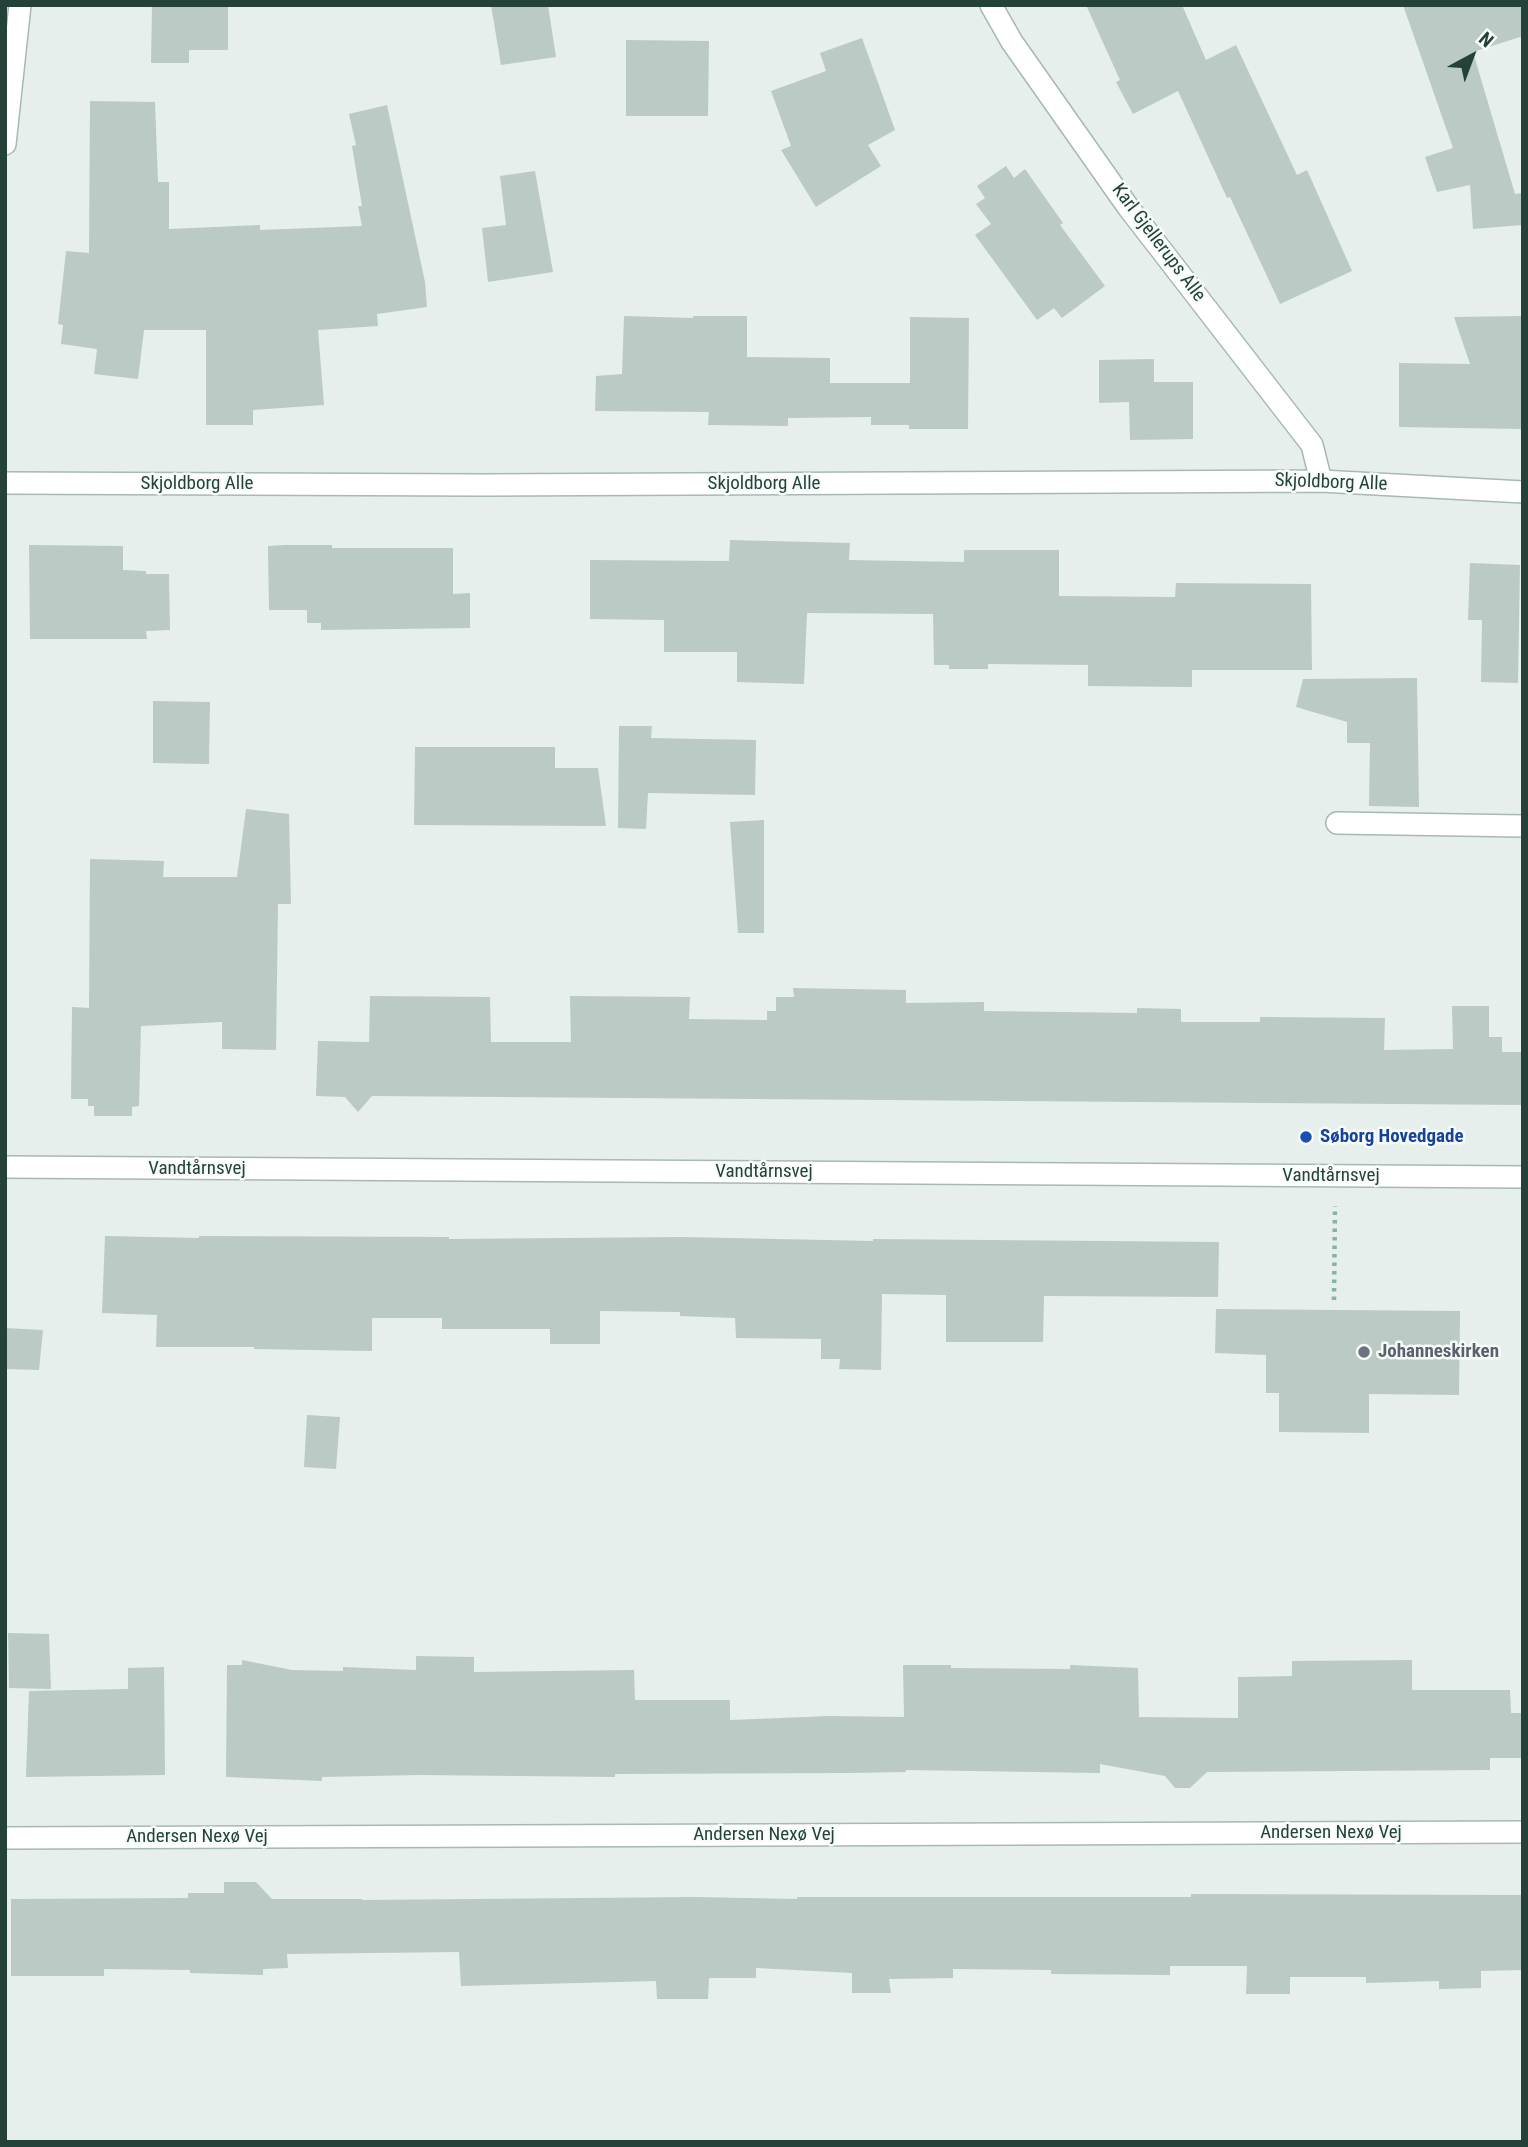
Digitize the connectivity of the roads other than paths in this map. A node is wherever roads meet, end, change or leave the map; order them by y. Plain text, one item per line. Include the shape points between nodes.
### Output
1 (20, 5) edge
2 (991, 5) edge
3 (5, 144) edge
4 (1321, 481) junction
5 (5, 483) edge
6 (1523, 492) edge
7 (1337, 823) dead end
8 (1523, 826) edge
9 (5, 1167) edge
10 (1523, 1177) edge
11 (1523, 1832) edge
12 (5, 1838) edge

1 - 3 street
2 - 4 street, Karl Gjellerups Alle via 1128,207 1306,436
4 - 5 street, Skjoldborg Alle
4 - 6 street, Skjoldborg Alle
7 - 8 street
9 - 10 street, Vandtårnsvej
11 - 12 street, Andersen Nexø Vej

